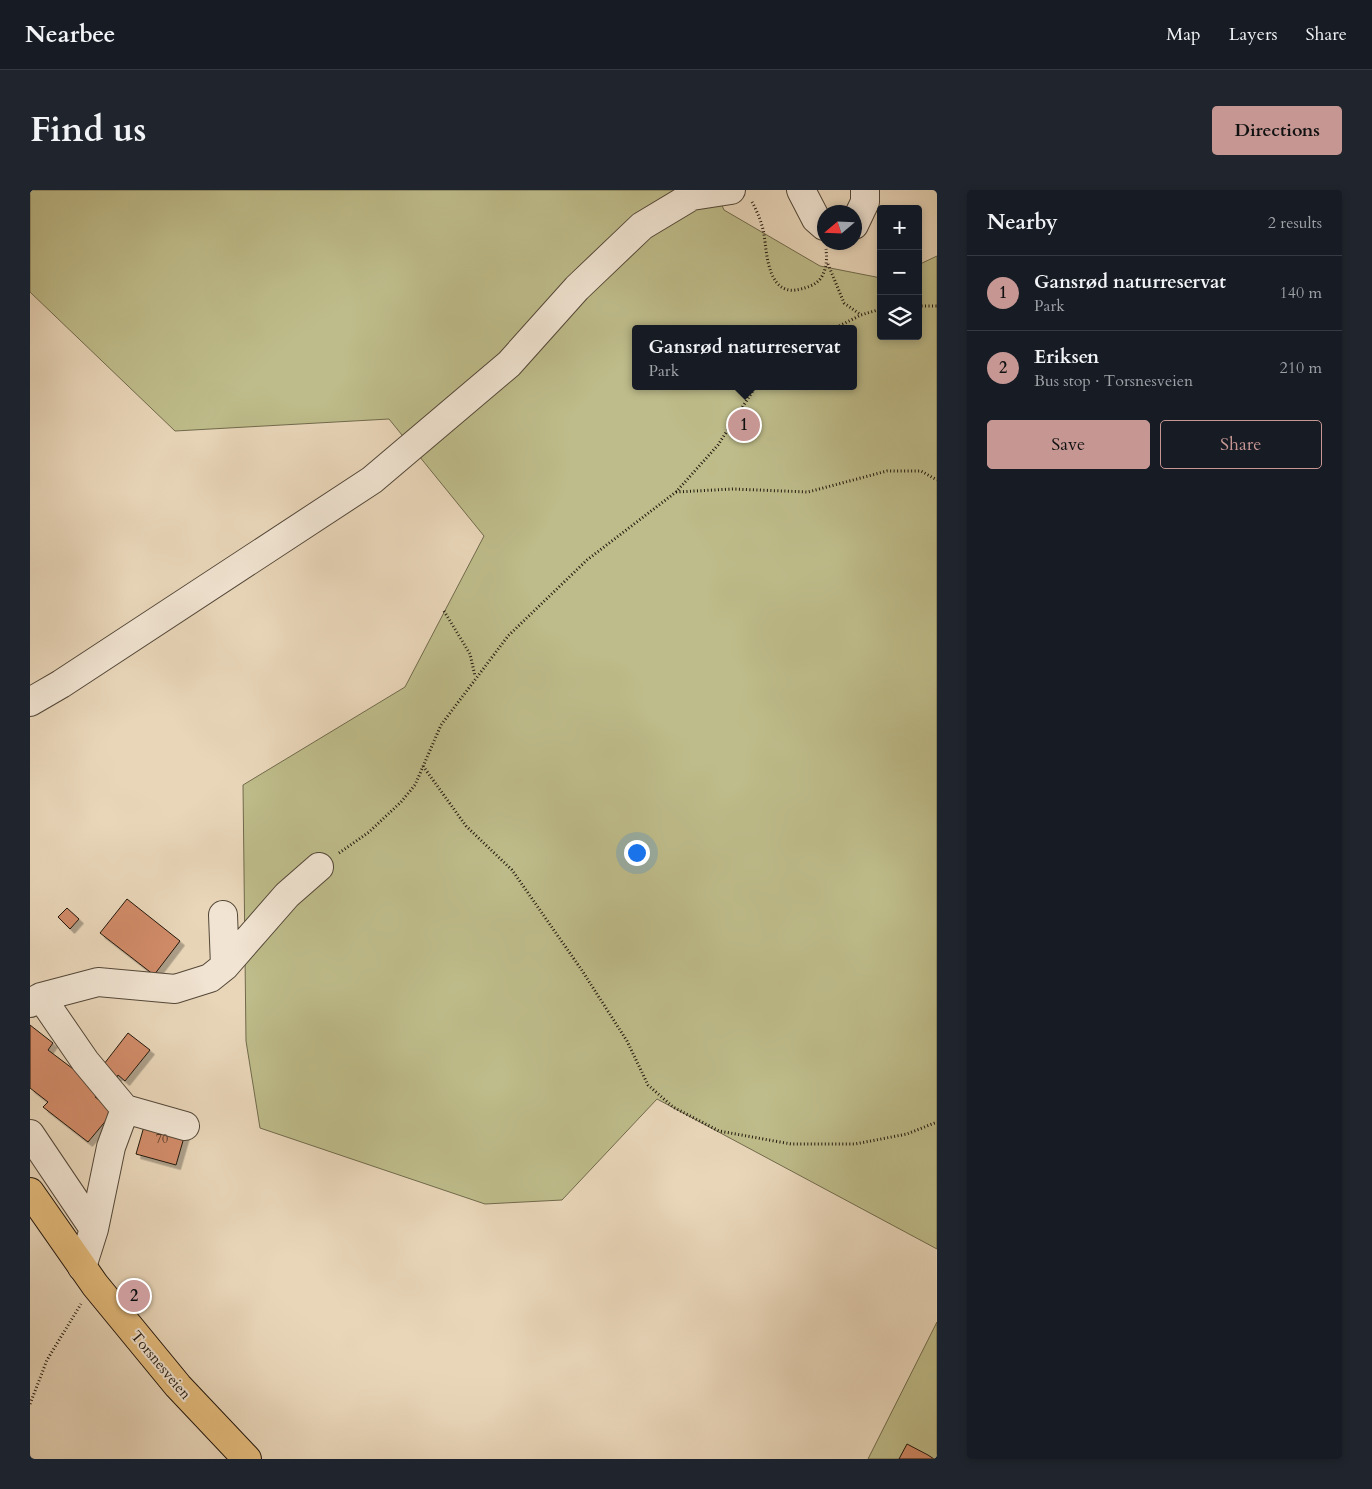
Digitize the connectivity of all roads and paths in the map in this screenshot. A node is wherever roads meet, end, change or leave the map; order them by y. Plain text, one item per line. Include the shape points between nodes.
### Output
1 (801, 190) edge
2 (865, 190) edge
3 (740, 193) edge
4 (862, 208) edge
5 (817, 221) edge
6 (827, 250) edge
7 (828, 264) junction
8 (922, 306) edge
9 (937, 306) edge
10 (877, 310) edge
11 (862, 315) junction
12 (841, 325) edge
13 (753, 390) edge
14 (937, 480) edge
15 (676, 492) junction
16 (444, 611) dead end
17 (475, 677) junction
18 (30, 702) edge
19 (423, 766) junction
20 (319, 866) joint
21 (223, 915) dead end
22 (225, 966) junction
23 (36, 1000) edge
24 (125, 1109) junction
25 (937, 1122) edge
26 (185, 1126) dead end
27 (30, 1134) edge
28 (30, 1192) edge
29 (94, 1228) junction
30 (88, 1276) junction
31 (30, 1404) edge
32 (247, 1459) edge

1 - 5 lane
2 - 4 lane
3 - 7 path via 757,210 771,274 782,287 797,290 810,286 820,279
3 - 18 lane via 692,196 642,226 576,288 509,364 372,480
6 - 7 path
7 - 11 path via 844,302
8 - 9 path
10 - 11 path
11 - 12 path
13 - 15 path via 718,445
14 - 15 path via 921,471 887,471 808,492 733,489
15 - 17 path via 586,560 508,636
16 - 17 path via 470,654
17 - 19 path via 441,725
19 - 20 path via 401,802 369,832
19 - 25 path via 466,826 512,870 627,1041 648,1085 673,1107 719,1131 791,1144 855,1144 907,1134
20 - 22 lane via 287,894
21 - 22 lane
22 - 23 lane via 210,978 175,990 98,982
23 - 24 lane
24 - 26 lane
24 - 29 lane via 111,1147
27 - 29 lane
28 - 30 main road, Torsnesveien
29 - 30 lane
30 - 31 path via 47,1360
30 - 32 main road, Torsnesveien via 178,1386

